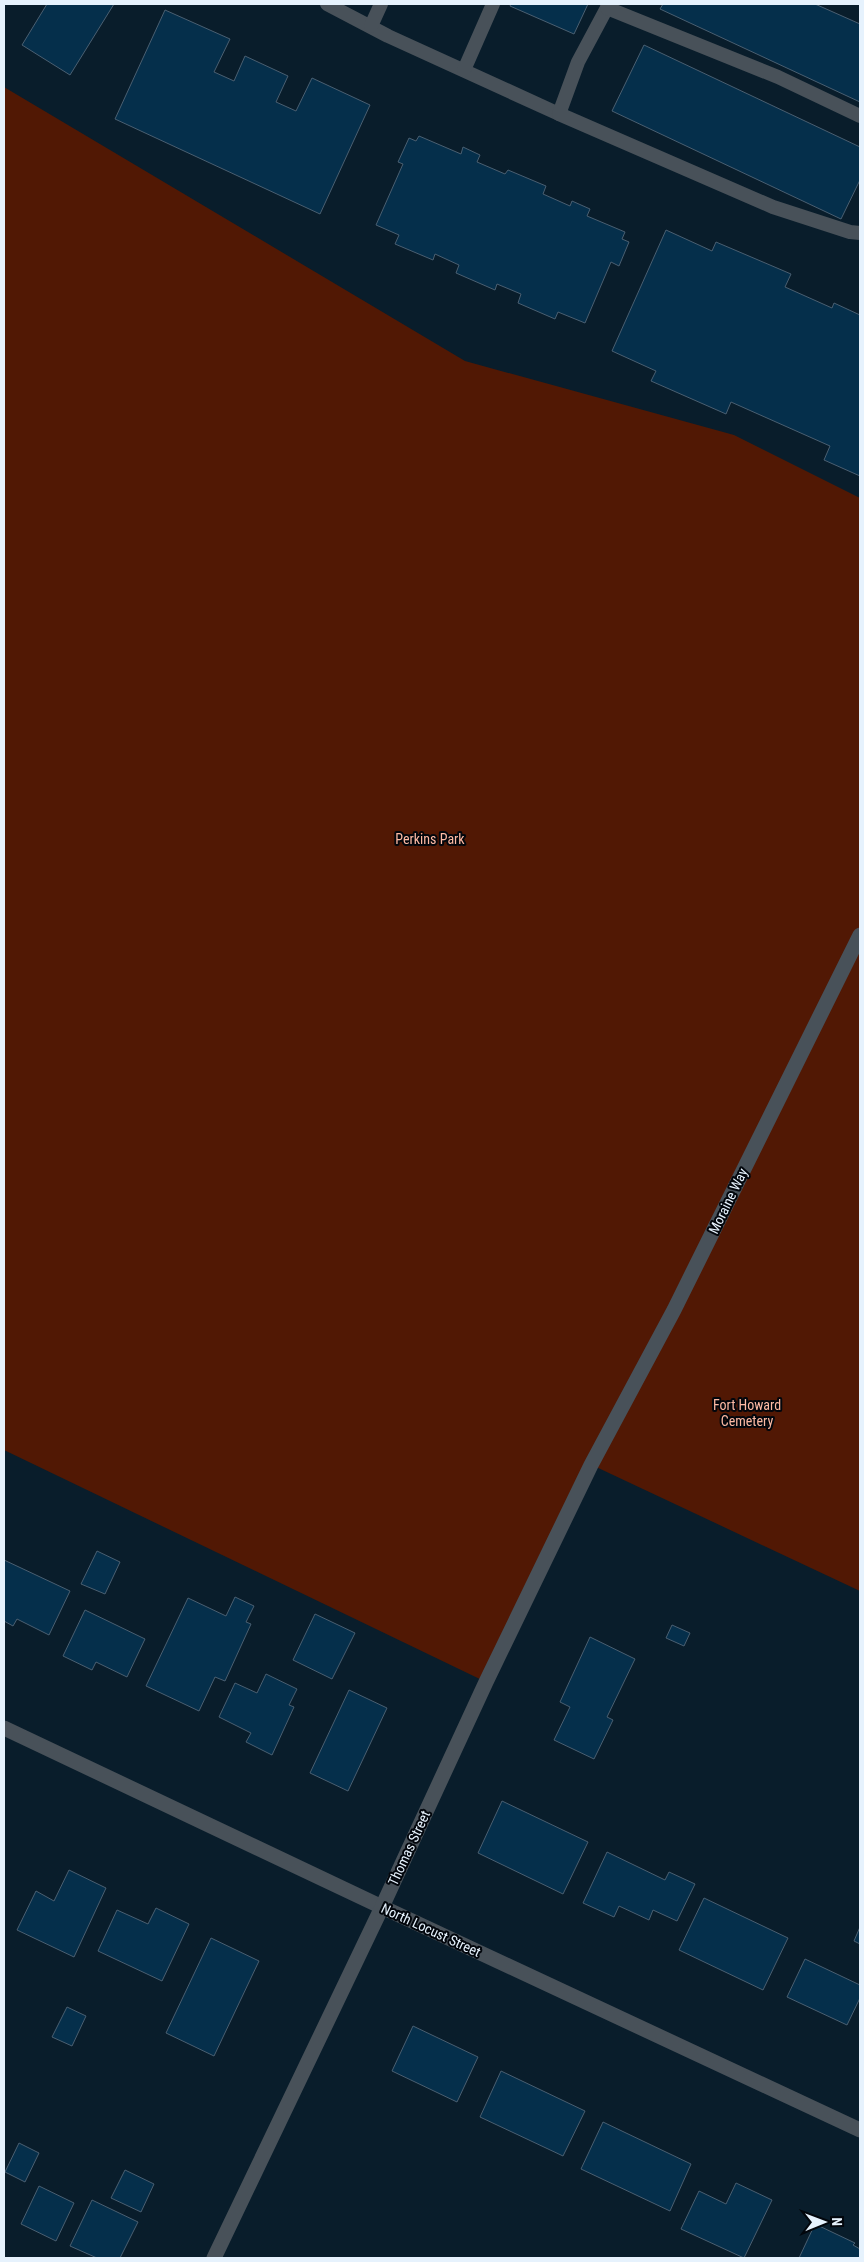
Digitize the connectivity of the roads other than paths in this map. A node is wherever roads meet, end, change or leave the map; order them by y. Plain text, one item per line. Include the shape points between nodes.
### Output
1 (327, 4) edge
2 (381, 4) edge
3 (493, 4) edge
4 (608, 6) edge
5 (370, 26) junction
6 (464, 70) junction
7 (559, 114) junction
8 (860, 116) edge
9 (860, 233) edge
10 (860, 934) edge
11 (591, 1465) joint
12 (4, 1728) edge
13 (382, 1907) junction
14 (860, 2130) edge
15 (214, 2258) edge

1 - 5 lane
2 - 5 lane
3 - 6 lane
4 - 7 lane via 578,62
4 - 8 lane via 778,77
5 - 6 lane
6 - 7 lane
7 - 9 lane via 773,207
10 - 11 street, Moraine Way via 674,1310
11 - 13 street, Thomas Street
12 - 13 street, North Locust Street
13 - 14 street, North Locust Street
13 - 15 street, Thomas Street

